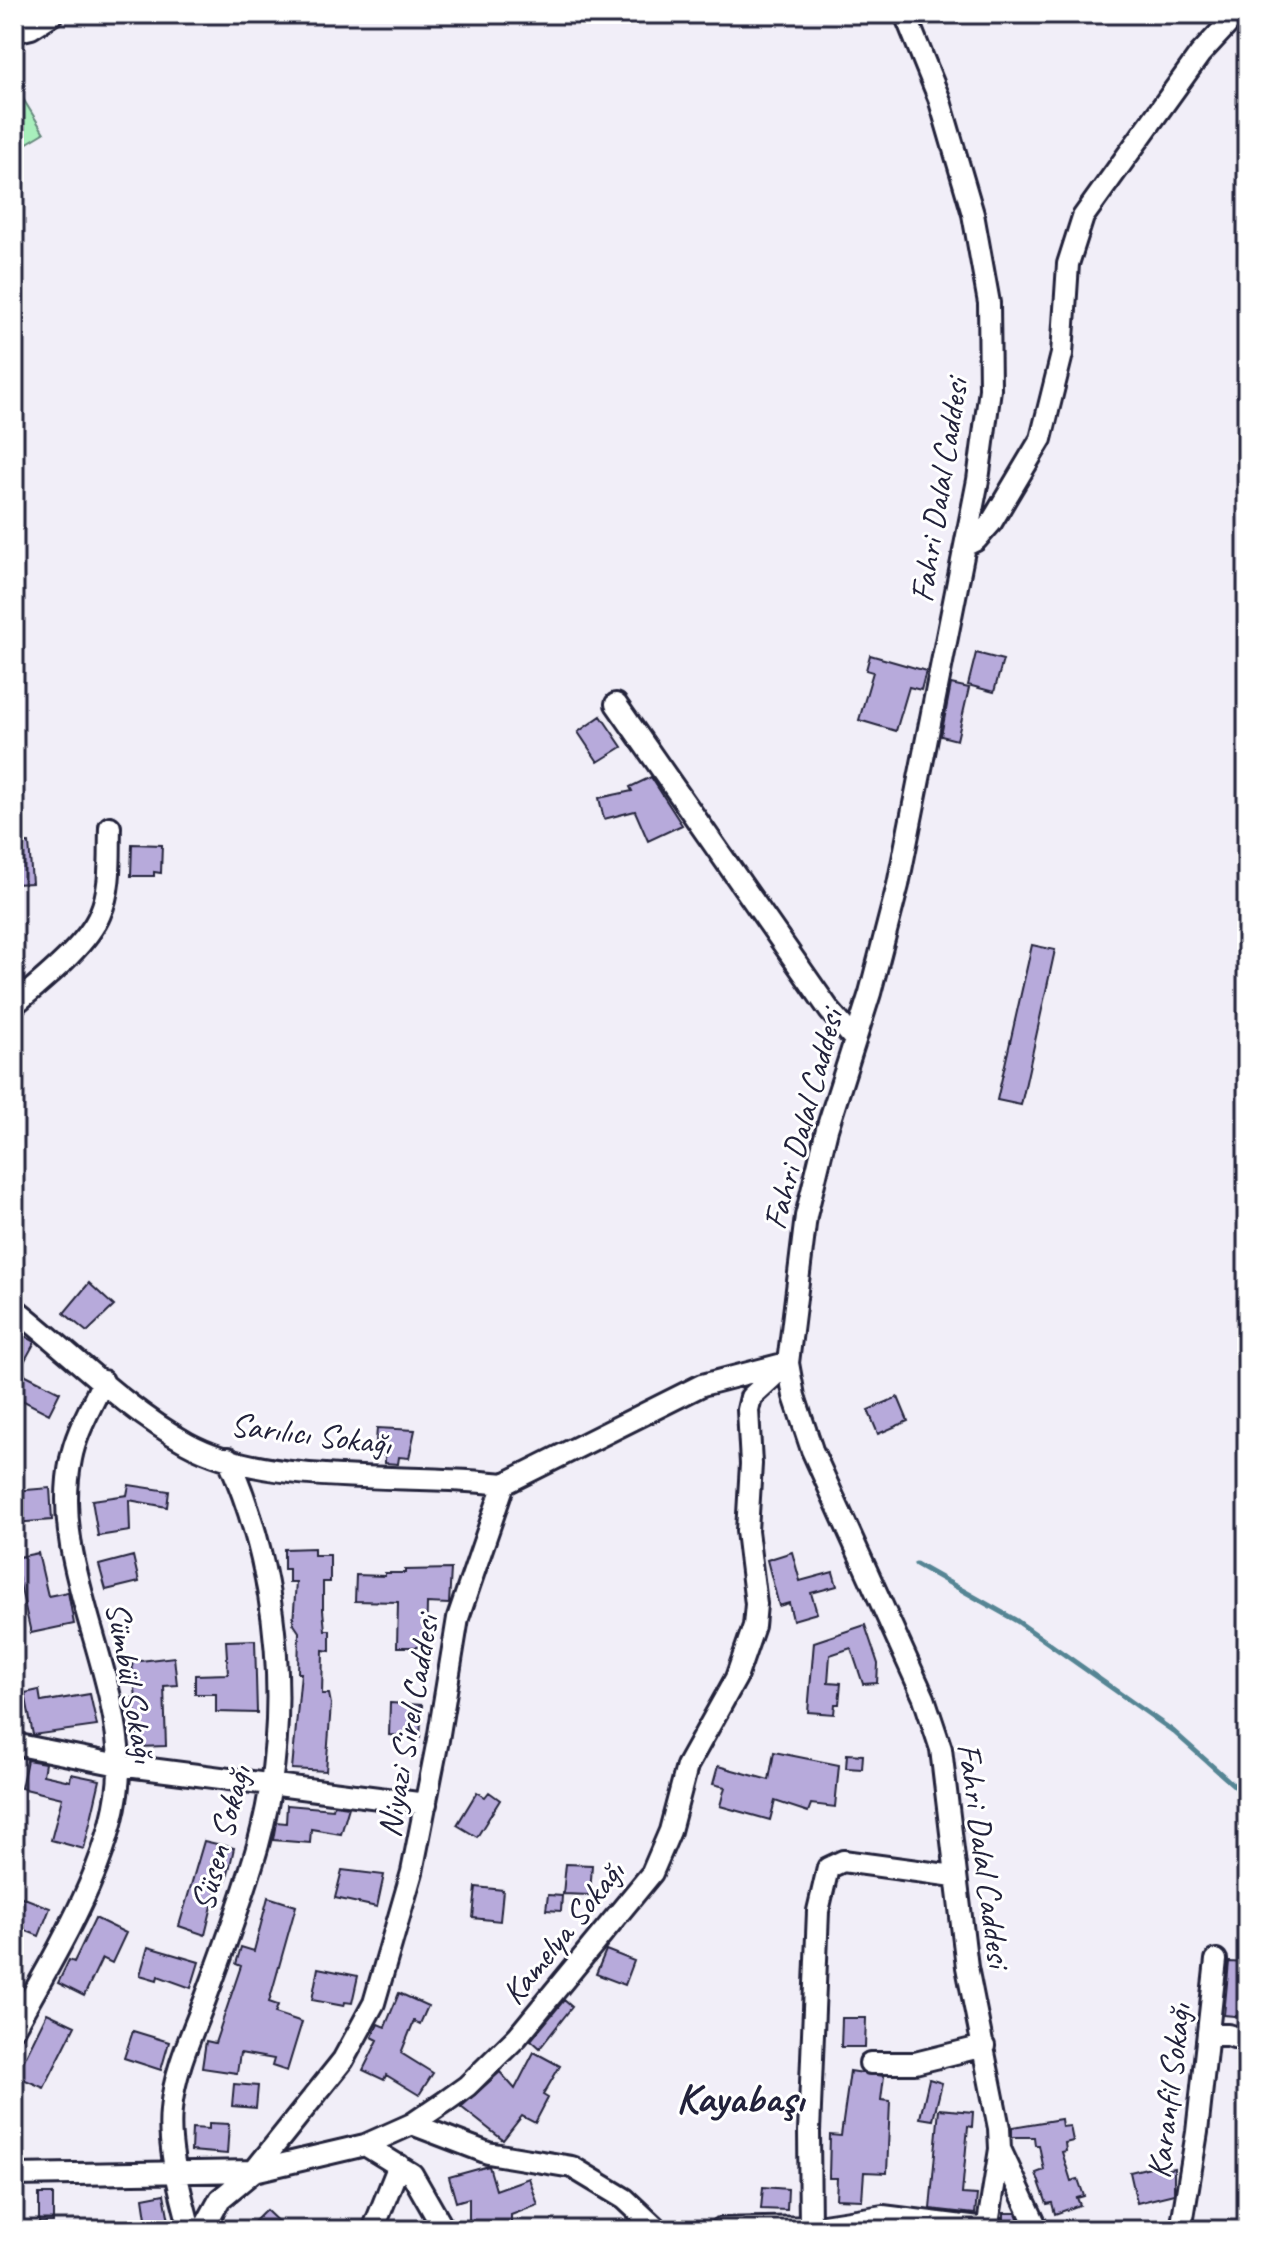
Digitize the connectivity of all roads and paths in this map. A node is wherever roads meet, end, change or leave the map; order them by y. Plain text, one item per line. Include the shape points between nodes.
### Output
1 (53, 14) edge
2 (905, 14) edge
3 (1237, 14) edge
4 (14, 32) edge
5 (966, 545) junction
6 (616, 704) dead end
7 (110, 827) dead end
8 (14, 1005) edge
9 (855, 1040) junction
10 (14, 1308) edge
11 (788, 1363) junction
12 (103, 1381) junction
13 (228, 1458) junction
14 (504, 1484) junction
15 (14, 1744) edge
16 (119, 1765) junction
17 (271, 1783) junction
18 (426, 1804) junction
19 (954, 1876) junction
20 (1216, 1960) dead end
21 (14, 2028) edge
22 (1208, 2035) junction
23 (1247, 2041) edge
24 (984, 2046) junction
25 (870, 2063) dead end
26 (412, 2124) junction
27 (365, 2145) junction
28 (1000, 2149) junction
29 (399, 2165) junction
30 (254, 2171) junction
31 (177, 2172) junction
32 (14, 2175) edge
33 (810, 2227) junction
34 (720, 2229) edge
35 (190, 2230) edge
36 (203, 2230) edge
37 (373, 2230) edge
38 (444, 2230) edge
39 (658, 2230) edge
40 (987, 2230) edge
41 (1038, 2230) edge
42 (1181, 2230) edge

1 - 4 street
2 - 5 street, Fahri Dalal Caddesi via 959,162 989,303 990,389
3 - 5 street via 1200,54 1083,217 1068,264 1062,354 1041,439 991,523
5 - 9 street, Fahri Dalal Caddesi via 898,885
6 - 9 street
7 - 8 street via 109,878 100,915 78,944
9 - 11 street, Fahri Dalal Caddesi via 809,1202
10 - 12 street, Sarılıcı Sokağı
11 - 14 street via 702,1385
11 - 19 street, Fahri Dalal Caddesi via 812,1450 935,1727 948,1792
11 - 26 street, Kamelya Sokağı via 760,1386 748,1410 747,1531 754,1626 728,1697 680,1784 658,1862 517,2037 467,2086
12 - 13 street, Sarılıcı Sokağı via 171,1433
12 - 16 street, Sümbül Sokağı via 71,1457 66,1508 108,1686
13 - 14 street, Sarılıcı Sokağı via 311,1472
13 - 17 street, Süsen Sokağı via 248,1512 269,1604 278,1695
14 - 18 street, Niyazi Sirel Caddesi via 458,1618
15 - 16 street
16 - 17 street
16 - 21 street, Sümbül Sokağı via 112,1813 91,1877
17 - 18 street
17 - 31 street, Süsen Sokağı via 257,1848 173,2094 171,2141
18 - 30 street, Niyazi Sirel Caddesi via 398,1931 364,2026
19 - 24 street, Fahri Dalal Caddesi
19 - 33 street via 843,1861 828,1868 818,1911
20 - 22 street, Karanfil Sokağı
22 - 23 street
22 - 42 street, Karanfil Sokağı
24 - 25 street via 915,2063
24 - 28 street, Fahri Dalal Caddesi
26 - 27 street, Kamelya Sokağı
26 - 39 street via 498,2156 572,2167 625,2199
27 - 29 street
27 - 30 street, Kamelya Sokağı
28 - 40 street, Fahri Dalal Caddesi
28 - 41 street
29 - 37 street
29 - 38 street via 420,2184
30 - 31 street, Kamelya Sokağı
30 - 36 street, Niyazi Sirel Caddesi via 220,2199
31 - 32 street, Kamelya Sokağı
31 - 35 street, Süsen Sokağı
33 - 34 street
33 - 40 street via 883,2216

